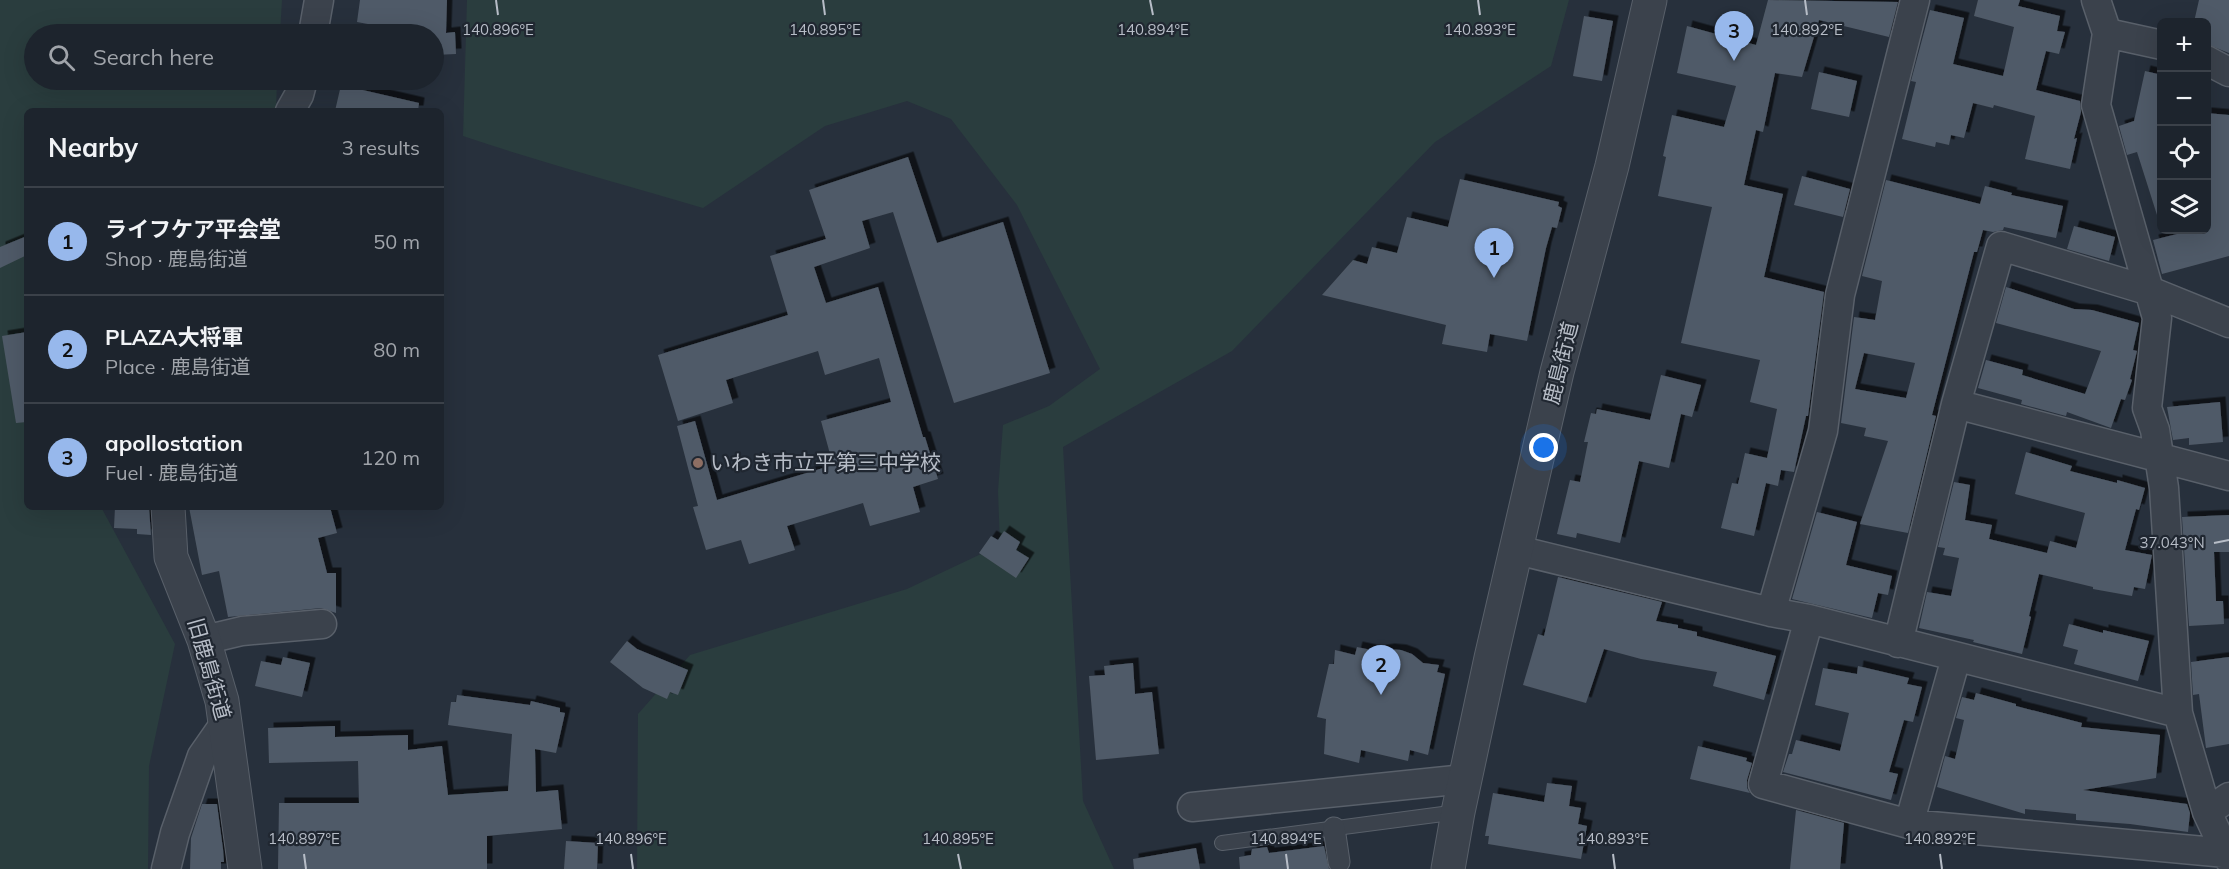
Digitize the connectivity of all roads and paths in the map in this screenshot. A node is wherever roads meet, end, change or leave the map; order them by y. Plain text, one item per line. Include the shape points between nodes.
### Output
1 (319, 0) edge
2 (1650, 0) edge
3 (1915, 0) edge
4 (2096, 0) edge
5 (315, 24) edge
6 (2107, 33) junction
7 (2157, 44) edge
8 (2211, 63) edge
9 (2229, 72) edge
10 (300, 90) edge
11 (292, 108) edge
12 (2150, 291) junction
13 (2229, 323) edge
14 (1956, 404) junction
15 (2159, 459) junction
16 (2229, 476) edge
17 (168, 510) edge
18 (1517, 550) junction
19 (1771, 612) junction
20 (1809, 619) junction
21 (322, 624) dead end
22 (204, 640) junction
23 (1898, 643) junction
24 (1956, 658) junction
25 (2178, 713) junction
26 (225, 723) junction
27 (1465, 779) junction
28 (2218, 804) edge
29 (1192, 807) dead end
30 (1458, 812) junction
31 (1909, 824) junction
32 (1334, 828) junction
33 (1222, 843) dead end
34 (2228, 856) edge
35 (1339, 862) dead end
36 (166, 869) edge
37 (244, 869) edge
38 (1449, 869) edge

1 - 5 street
2 - 18 street, 鹿島街道
3 - 19 street via 1840,295 1823,431
4 - 6 street
6 - 7 street
6 - 12 street via 2096,105
8 - 9 street
10 - 11 street
12 - 13 street
12 - 14 street via 2001,246
12 - 15 street via 2157,318 2147,408
14 - 15 street
14 - 23 street
15 - 16 street
15 - 25 street
17 - 22 street, 旧鹿島街道 via 171,557
18 - 19 street
18 - 27 street, 鹿島街道
19 - 20 street
20 - 23 street
20 - 31 street via 1763,784
21 - 22 street via 242,631
22 - 26 street, 旧鹿島街道
23 - 24 street
24 - 25 street
24 - 31 street
25 - 28 street
26 - 36 street via 202,756
26 - 37 street, 旧鹿島街道
27 - 29 street
27 - 30 street, 鹿島街道
28 - 34 street
30 - 32 lane
30 - 38 street, 鹿島街道
31 - 34 street
32 - 33 lane
32 - 35 street

